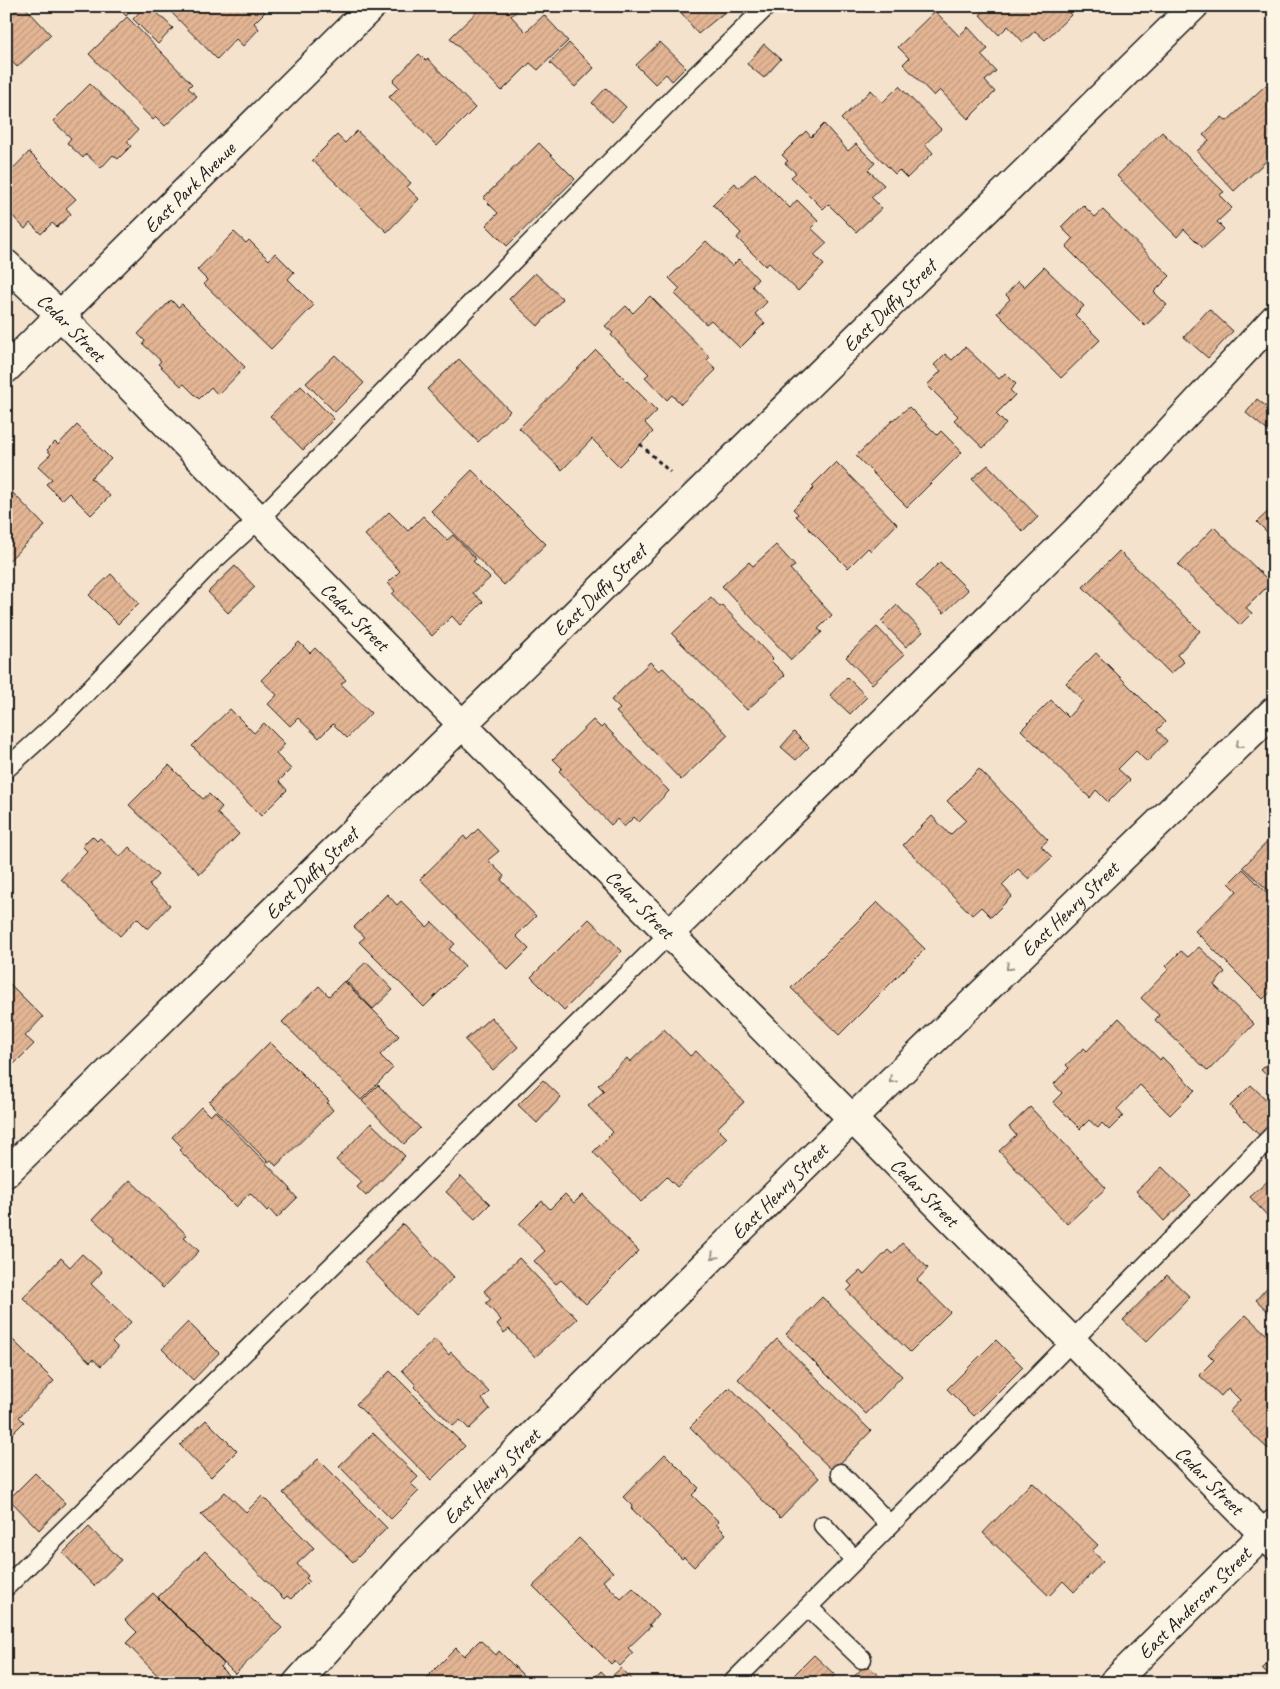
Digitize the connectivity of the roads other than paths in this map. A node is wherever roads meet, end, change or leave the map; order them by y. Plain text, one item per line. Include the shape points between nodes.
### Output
1 (372, 6) edge
2 (766, 6) edge
3 (1194, 6) edge
4 (6, 264) edge
5 (60, 316) junction
6 (1274, 318) edge
7 (6, 369) edge
8 (259, 519) junction
9 (1274, 711) edge
10 (463, 725) junction
11 (6, 769) edge
12 (670, 934) junction
13 (852, 1119) junction
14 (1274, 1134) edge
15 (6, 1173) edge
16 (1071, 1341) junction
17 (840, 1473) dead end
18 (822, 1525) dead end
19 (890, 1525) junction
20 (1270, 1535) edge
21 (855, 1560) junction
22 (6, 1587) edge
23 (808, 1606) junction
24 (862, 1659) dead end
25 (296, 1683) edge
26 (732, 1683) edge
27 (1113, 1683) edge

1 - 5 street, East Park Avenue
2 - 8 lane
3 - 10 street, East Duffy Street
4 - 5 street, Cedar Street
5 - 7 street, East Park Avenue
5 - 8 street, Cedar Street
6 - 12 street via 1090,517
8 - 10 street, Cedar Street
8 - 11 lane via 212,562 60,720
9 -> 13 street, East Henry Street
10 - 12 street, Cedar Street
10 - 15 street, East Duffy Street
12 - 13 street, Cedar Street
12 - 22 lane
13 - 16 street, Cedar Street
13 -> 25 street, East Henry Street via 416,1550
14 - 16 lane
16 - 19 lane
16 - 20 street, Cedar Street
17 - 19 lane
18 - 21 lane
19 - 21 lane
20 - 27 street, East Anderson Street
21 - 23 lane
23 - 24 lane
23 - 26 lane

